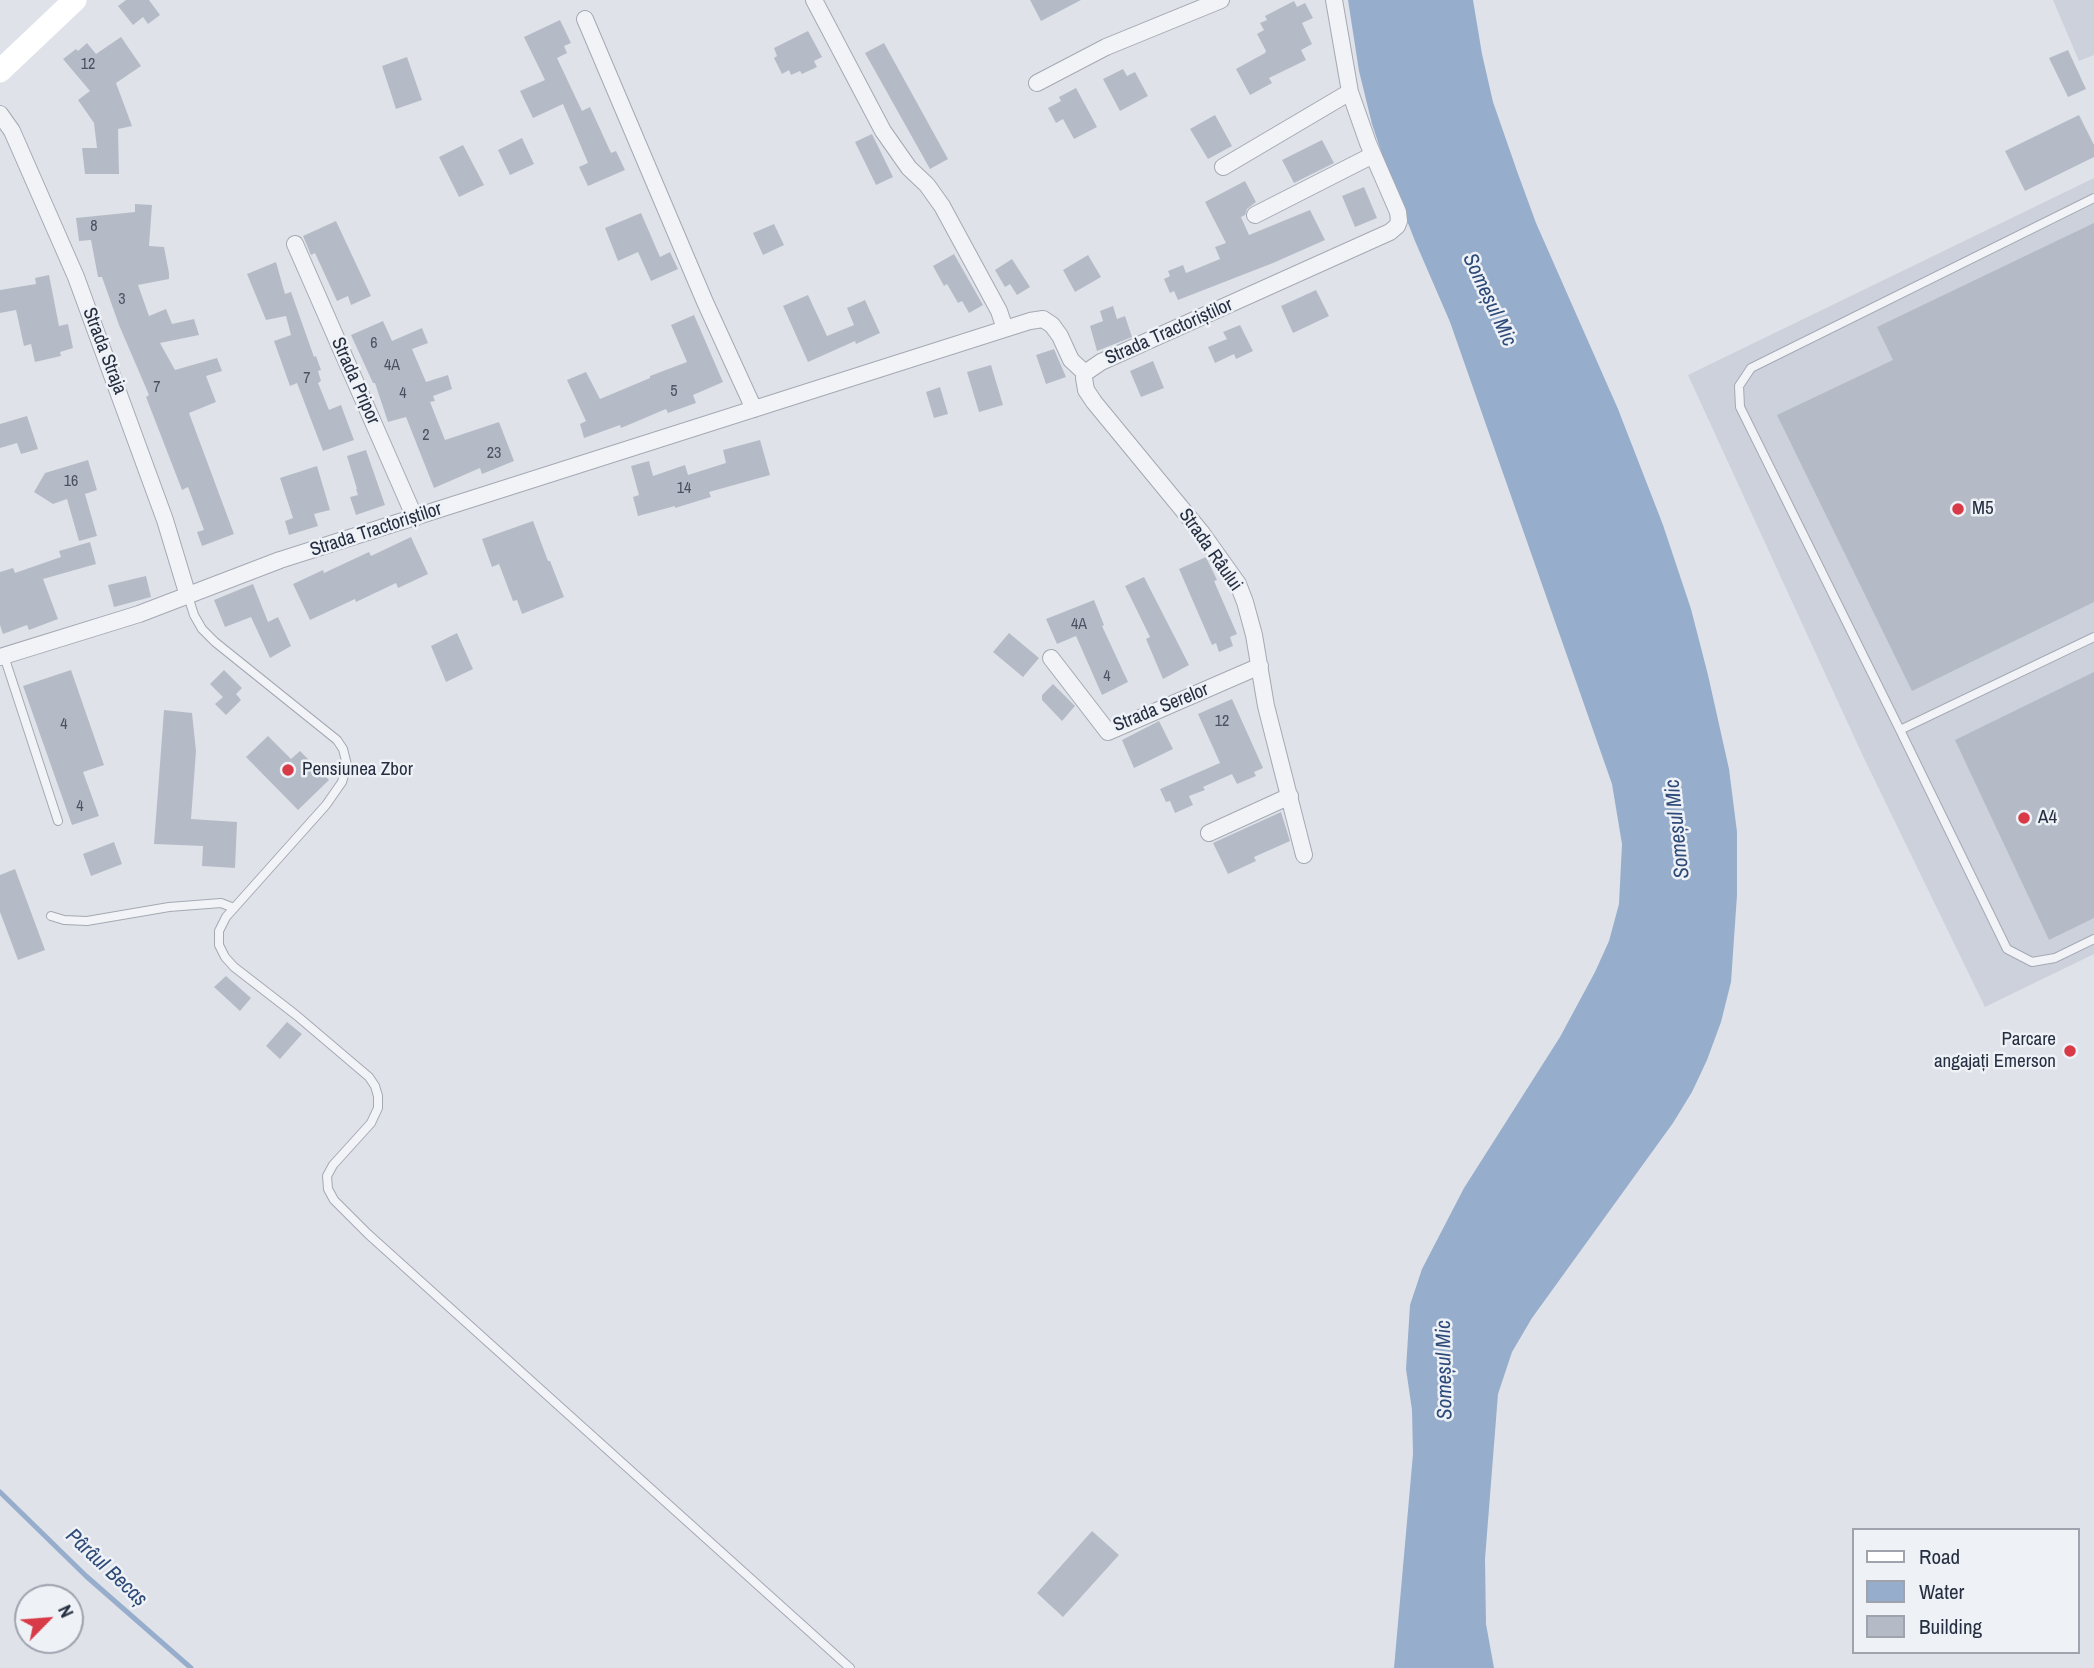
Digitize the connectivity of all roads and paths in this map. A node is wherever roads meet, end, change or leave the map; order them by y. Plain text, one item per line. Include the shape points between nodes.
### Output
1 (75, 0) edge
2 (814, 0) edge
3 (1221, 0) edge
4 (1334, 0) edge
5 (585, 19) dead end
6 (0, 71) edge
7 (1037, 83) dead end
8 (1350, 92) junction
9 (0, 114) edge
10 (1373, 155) junction
11 (1223, 167) dead end
12 (2094, 198) edge
13 (1255, 215) dead end
14 (295, 244) dead end
15 (1005, 329) junction
16 (1085, 373) junction
17 (754, 409) junction
18 (415, 518) junction
19 (188, 596) junction
20 (2094, 637) edge
21 (2, 657) edge
22 (1051, 658) dead end
23 (1260, 666) junction
24 (1899, 730) junction
25 (1290, 796) junction
26 (58, 821) dead end
27 (1209, 833) dead end
28 (1304, 855) dead end
29 (233, 908) junction
30 (51, 916) dead end
31 (2094, 939) edge
32 (850, 1668) edge

1 - 6 main road
2 - 15 street via 883,131 948,218
3 - 7 street via 1106,47
4 - 8 street
5 - 17 street
8 - 10 street
8 - 11 street
9 - 19 street, Strada Straja via 12,131 76,277 156,494
10 - 13 street
10 - 16 street, Strada Tractoriștilor via 1398,212 1399,221 1390,232
12 - 24 lane via 1751,368 1739,386 1740,407
14 - 18 street, Strada Pripor
15 - 16 street, Strada Tractoriștilor via 1043,320 1052,325 1071,360
15 - 17 street, Strada Tractoriștilor
16 - 23 street, Strada Râului via 1086,390 1094,402 1238,584
17 - 18 street, Strada Tractoriștilor
18 - 19 street, Strada Tractoriștilor via 281,560
19 - 21 street, Strada Tractoriștilor
19 - 29 lane via 202,629 337,740 346,765 342,782 326,805
20 - 24 lane
21 - 26 lane
22 - 23 street, Strada Serelor via 1108,732
23 - 25 street, Strada Râului
24 - 31 lane via 2007,949 2032,962 2055,958
25 - 27 street
25 - 28 street, Strada Râului
29 - 30 lane via 221,903 169,906 87,921
29 - 32 lane via 219,931 225,957 375,1086 378,1108 371,1124 327,1176 328,1188 342,1210

